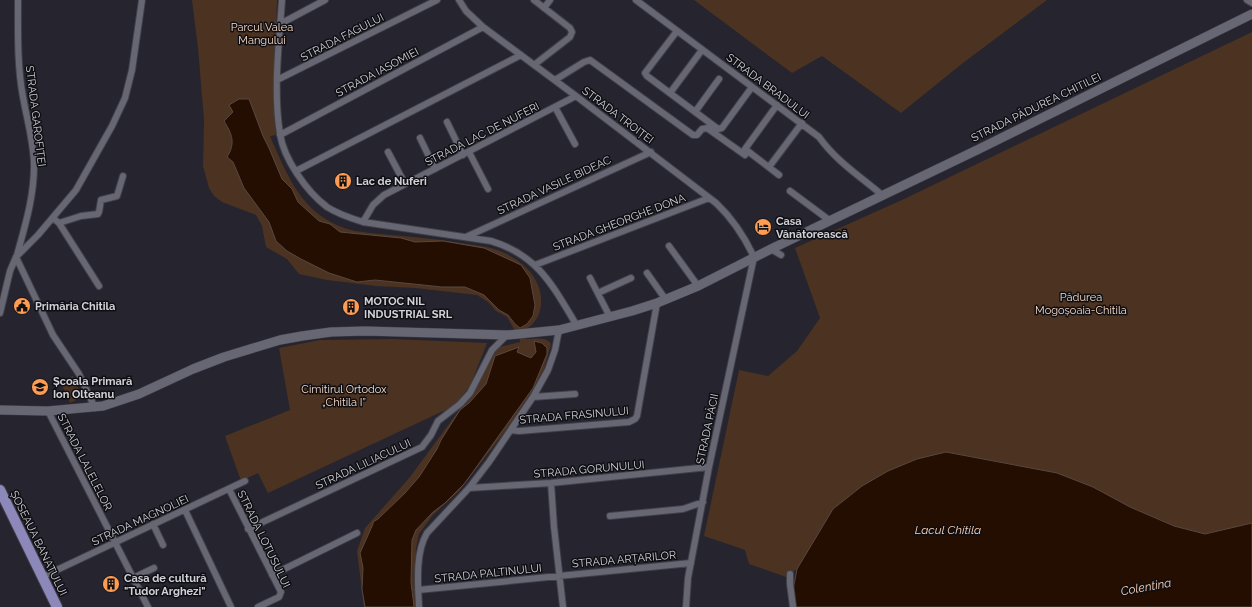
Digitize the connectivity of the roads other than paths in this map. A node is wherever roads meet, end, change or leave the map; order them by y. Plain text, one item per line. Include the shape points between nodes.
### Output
1 (18, 0) edge
2 (142, 0) edge
3 (282, 0) edge
4 (325, 0) edge
5 (437, 0) edge
6 (459, 0) edge
7 (534, 0) edge
8 (550, 0) edge
9 (636, 0) edge
10 (1247, 0) edge
11 (1252, 3) edge
12 (544, 8) junction
13 (1252, 14) edge
14 (280, 24) junction
15 (483, 27) junction
16 (677, 31) junction
17 (702, 50) junction
18 (521, 55) junction
19 (534, 64) junction
20 (719, 79) dead end
21 (277, 80) junction
22 (555, 80) junction
23 (752, 87) junction
24 (670, 93) junction
25 (576, 96) junction
26 (777, 105) junction
27 (555, 107) junction
28 (695, 112) junction
29 (447, 122) dead end
30 (802, 123) junction
31 (280, 135) junction
32 (420, 138) dead end
33 (575, 144) dead end
34 (388, 152) dead end
35 (469, 152) junction
36 (651, 152) junction
37 (463, 155) junction
38 (745, 155) dead end
39 (769, 167) junction
40 (435, 169) junction
41 (296, 171) junction
42 (779, 175) dead end
43 (123, 176) dead end
44 (405, 184) junction
45 (488, 189) dead end
46 (790, 191) dead end
47 (882, 196) junction
48 (709, 198) junction
49 (53, 218) junction
50 (829, 220) junction
51 (363, 222) junction
52 (59, 223) junction
53 (466, 237) junction
54 (21, 239) junction
55 (30, 243) junction
56 (669, 246) dead end
57 (770, 249) junction
58 (781, 255) dead end
59 (16, 257) junction
60 (754, 257) junction
61 (535, 265) junction
62 (647, 273) dead end
63 (590, 278) dead end
64 (631, 278) dead end
65 (99, 286) dead end
66 (698, 286) junction
67 (598, 293) junction
68 (666, 300) junction
69 (657, 303) junction
70 (0, 314) edge
71 (610, 318) junction
72 (577, 326) junction
73 (559, 330) junction
74 (507, 336) junction
75 (575, 394) dead end
76 (532, 397) junction
77 (95, 408) junction
78 (0, 410) edge
79 (48, 411) junction
80 (511, 430) junction
81 (709, 467) junction
82 (246, 481) dead end
83 (551, 483) junction
84 (469, 488) junction
85 (229, 489) junction
86 (0, 490) edge
87 (703, 502) junction
88 (0, 504) edge
89 (185, 510) junction
90 (610, 516) dead end
91 (153, 524) junction
92 (248, 529) junction
93 (357, 534) dead end
94 (115, 542) junction
95 (164, 545) dead end
96 (691, 563) junction
97 (154, 568) dead end
98 (790, 574) dead end
99 (272, 575) junction
100 (560, 575) junction
101 (42, 577) junction
102 (133, 578) junction
103 (418, 590) junction
104 (50, 607) edge
105 (57, 607) edge
106 (148, 607) edge
107 (231, 607) edge
108 (258, 607) edge
109 (419, 607) edge
110 (563, 607) edge
111 (686, 607) edge
112 (793, 607) edge

1 - 54 street, STRADA GAROFIȚEI via 22,96 34,167 32,196
2 - 49 street via 132,70 124,98 83,180
3 - 14 street
4 - 14 street
5 - 21 street, STRADA FAGULUI
6 - 15 street, STRADA TROIȚEI via 466,11
7 - 12 street
8 - 12 street
9 - 16 street, STRADA BRADULUI
10 - 11 street
12 - 19 street via 572,32 570,37
13 - 47 main road, STRADA PĂDUREA CHITILEI
14 - 21 street
15 - 18 street, STRADA TROIȚEI
15 - 31 street, STRADA IASOMIEI
16 - 17 street, STRADA BRADULUI
16 - 24 street via 645,74
17 - 23 street, STRADA BRADULUI
17 - 24 street
18 - 19 street, STRADA TROIȚEI
18 - 41 street
19 - 22 street, STRADA TROIȚEI
20 - 28 street
21 - 31 street
22 - 25 street, STRADA TROIȚEI
22 - 38 street via 590,60 693,135 707,128
23 - 26 street, STRADA BRADULUI
23 - 28 street via 720,129
24 - 28 street
25 - 27 street, STRADA LAC DE NUFERI
25 - 36 street, STRADA TROIȚEI
26 - 30 street, STRADA BRADULUI
26 - 39 street via 745,149
27 - 33 street
27 - 35 street, STRADA LAC DE NUFERI
29 - 37 street
30 - 39 street
30 - 47 street, STRADA BRADULUI via 820,137 836,158
31 - 41 street
32 - 40 street
34 - 44 street
35 - 37 street, STRADA LAC DE NUFERI
35 - 45 street
36 - 48 street, STRADA TROIȚEI
36 - 53 street, STRADA VASILE BIDEAC
37 - 40 street, STRADA LAC DE NUFERI
39 - 42 street
40 - 44 street, STRADA LAC DE NUFERI
41 - 51 street via 310,191 327,207
43 - 52 street via 118,195 115,198 101,200 98,214
44 - 51 street, STRADA LAC DE NUFERI via 380,197
46 - 50 street
47 - 50 main road, STRADA PĂDUREA CHITILEI
48 - 60 street, STRADA TROIȚEI via 721,207
48 - 61 street, STRADA GHEORGHE DONA
49 - 52 street
49 - 55 street
50 - 57 main road, STRADA PĂDUREA CHITILEI
51 - 53 street
52 - 65 street
53 - 61 street via 510,248
54 - 55 street
54 - 59 street, STRADA GAROFIȚEI
55 - 59 street
56 - 66 street
57 - 58 street
57 - 60 main road, STRADA PĂDUREA CHITILEI
59 - 70 street, STRADA GAROFIȚEI
59 - 77 street via 53,335 79,374
60 - 66 main road, STRADA PĂDUREA CHITILEI
60 - 81 street, STRADA PĂCII
61 - 72 street via 556,291
62 - 68 street
63 - 67 street
64 - 67 street
66 - 68 main road, STRADA PĂDUREA CHITILEI
67 - 71 street
68 - 69 main road, STRADA PĂDUREA CHITILEI
69 - 71 main road, STRADA PĂDUREA CHITILEI
69 - 80 street, STRADA FRASINULUI via 635,419 629,422
71 - 72 main road, STRADA PĂDUREA CHITILEI
72 - 73 main road, STRADA PĂDUREA CHITILEI
73 - 74 main road, STRADA PĂDUREA CHITILEI
73 - 76 street via 548,370
74 - 77 main road, STRADA PĂDUREA CHITILEI via 365,331 302,336 229,355 139,394
74 - 92 street, STRADA LILIACULUI via 492,350 470,393 438,421 422,447
75 - 76 street
76 - 80 street
77 - 79 main road, STRADA PĂDUREA CHITILEI
78 - 79 main road, STRADA PĂDUREA CHITILEI
79 - 94 street, STRADA LALELELOR
80 - 84 street
81 - 83 street, STRADA GORUNULUI
81 - 87 street, STRADA PĂCII
82 - 85 street, STRADA MAGNOLIEI
83 - 84 street, STRADA GORUNULUI
83 - 100 street
84 - 103 street via 422,540
85 - 89 street, STRADA MAGNOLIEI
85 - 92 street, STRADA LOTUSULUI
86 - 101 main road, ȘOSEAUA BANATULUI
87 - 90 street via 682,509
87 - 96 street, STRADA PĂCII
88 - 104 main road, ȘOSEAUA BANATULUI
89 - 91 street, STRADA MAGNOLIEI
89 - 107 street
91 - 94 street, STRADA MAGNOLIEI
91 - 95 street
92 - 99 street, STRADA LOTUSULUI
93 - 99 street
94 - 101 street, STRADA MAGNOLIEI
94 - 102 street, STRADA LALELELOR
96 - 100 street, STRADA ARȚARILOR
96 - 111 street, STRADA PĂCII
97 - 102 street
98 - 112 street
99 - 108 street, STRADA LOTUSULUI via 281,594
100 - 103 street, STRADA PALTINULUI
100 - 110 street
101 - 105 main road, ȘOSEAUA BANATULUI
102 - 106 street, STRADA LALELELOR
103 - 109 street

